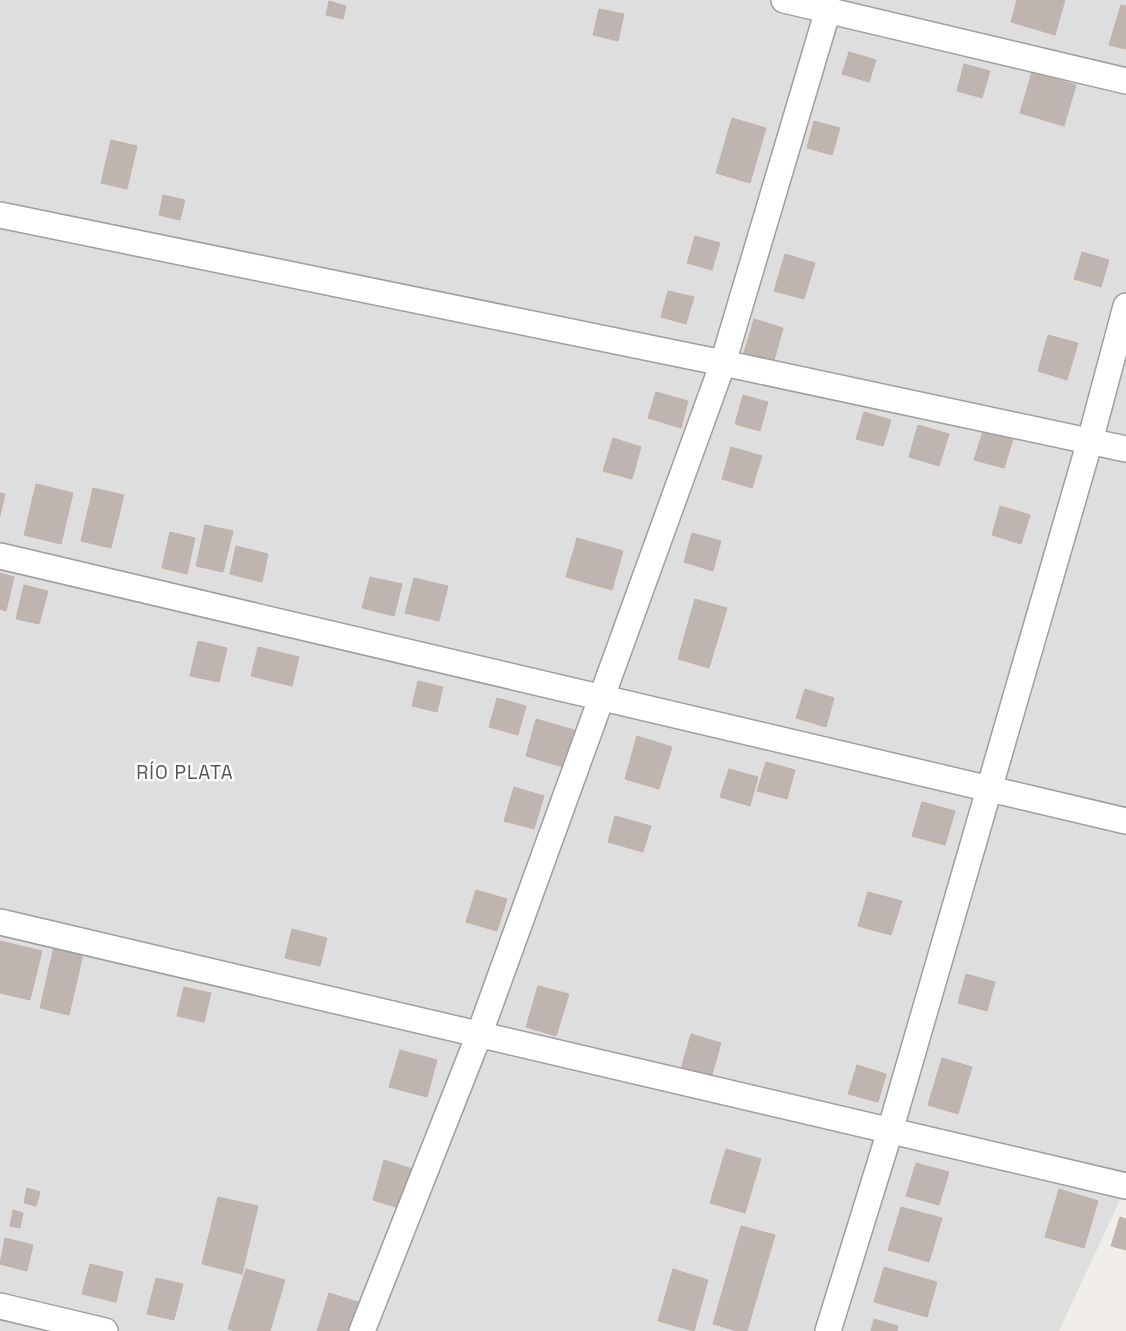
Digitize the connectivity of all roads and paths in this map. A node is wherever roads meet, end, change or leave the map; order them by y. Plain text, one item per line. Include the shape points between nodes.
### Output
1 (784, 0) edge
2 (828, 10) junction
3 (1126, 81) edge
4 (0, 215) edge
5 (1126, 306) edge
6 (723, 363) junction
7 (1090, 441) junction
8 (1126, 449) edge
9 (0, 556) edge
10 (601, 697) junction
11 (989, 788) junction
12 (1126, 821) edge
13 (0, 922) edge
14 (479, 1035) junction
15 (890, 1131) junction
16 (1126, 1186) edge
17 (0, 1306) edge
18 (105, 1331) edge
19 (362, 1331) edge
20 (828, 1331) edge

1 - 2 street
2 - 3 street
2 - 6 street
4 - 6 street
5 - 7 street
6 - 7 street
6 - 10 street
7 - 8 street
7 - 11 street
9 - 10 street
10 - 11 street
10 - 14 street
11 - 12 street
11 - 15 street
13 - 14 street
14 - 15 street
14 - 19 street
15 - 16 street
15 - 20 street
17 - 18 street

